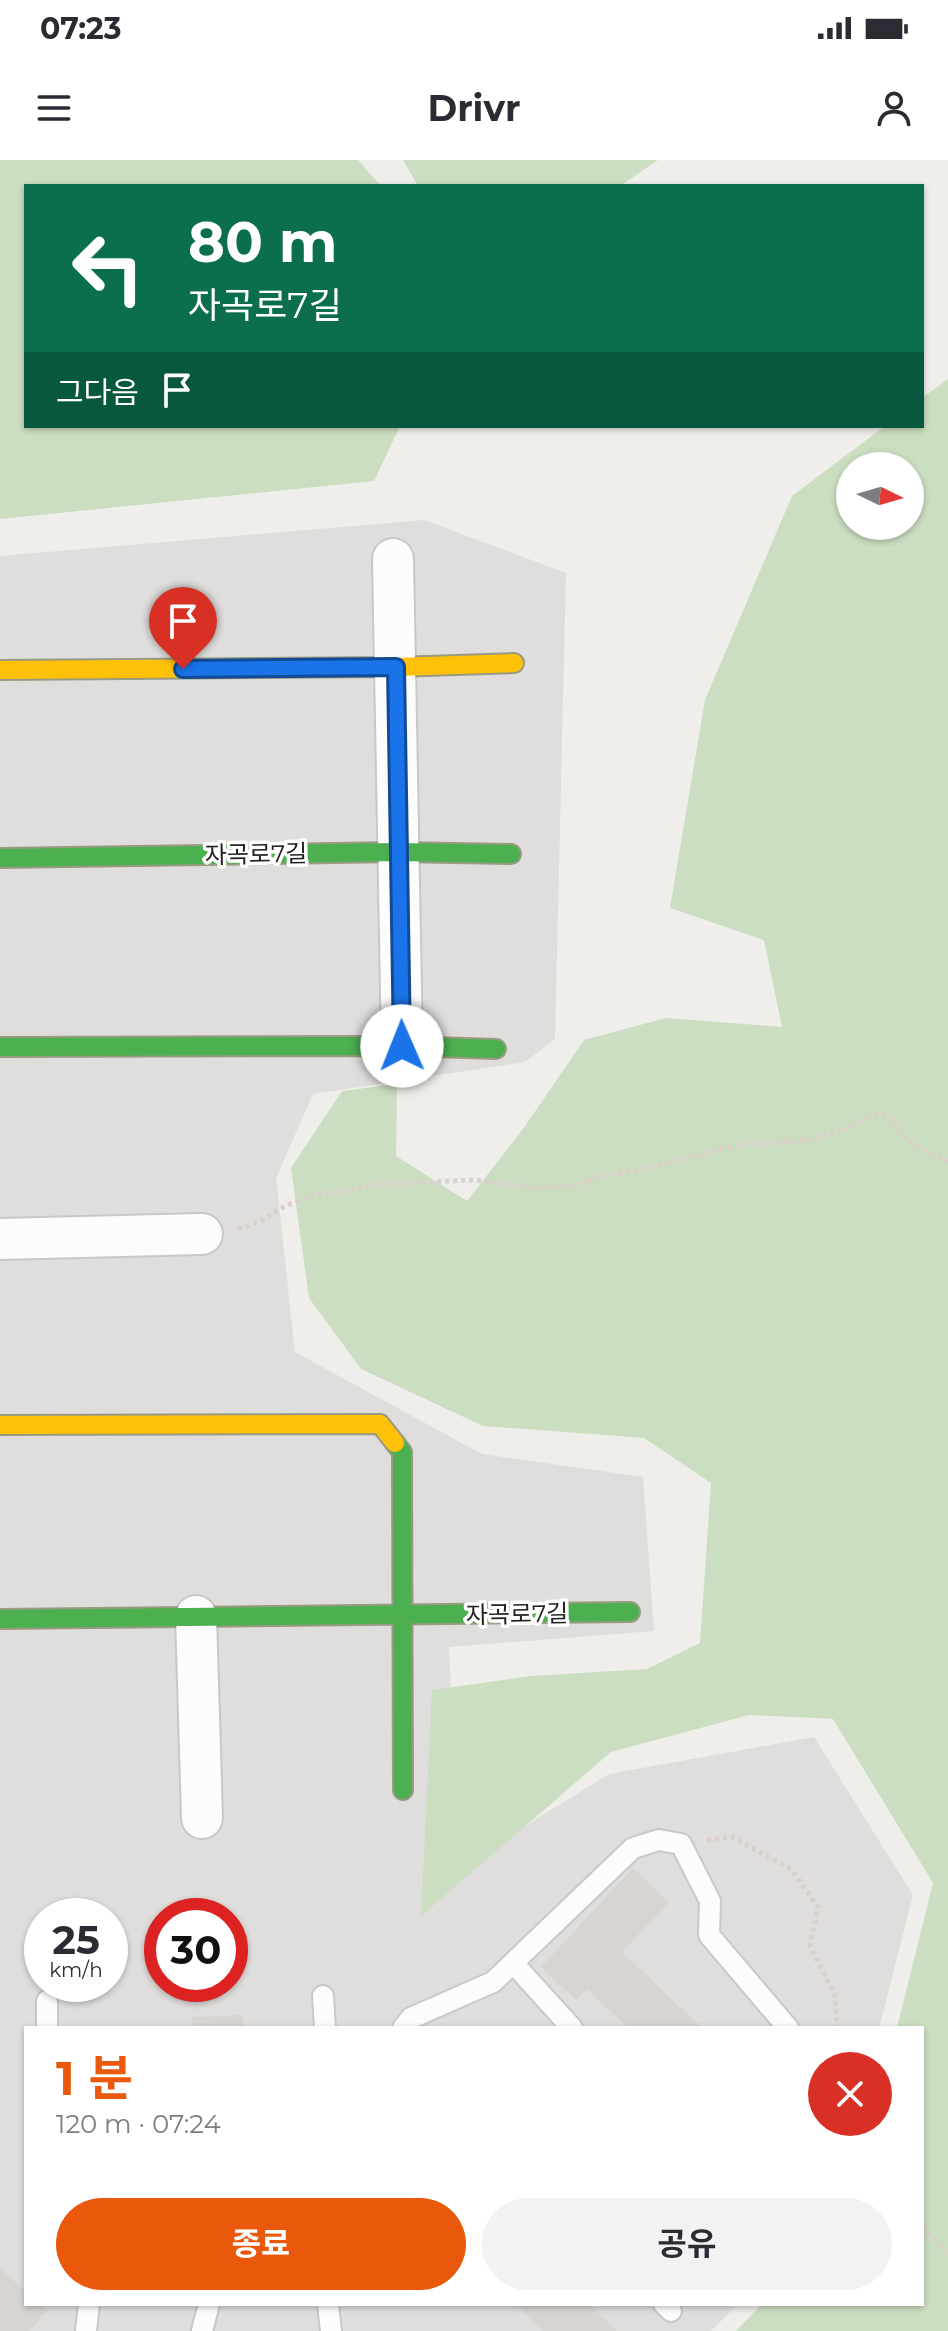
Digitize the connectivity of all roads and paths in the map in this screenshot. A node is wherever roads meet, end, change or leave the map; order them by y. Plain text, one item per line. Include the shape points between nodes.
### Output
1 (393, 559) dead end
2 (514, 663) dead end
3 (396, 667) junction
4 (0, 670) edge
5 (398, 852) junction
6 (511, 854) dead end
7 (0, 858) edge
8 (402, 1046) junction
9 (0, 1047) edge
10 (496, 1049) dead end
11 (948, 1161) edge
12 (202, 1234) joint
13 (0, 1239) edge
14 (0, 1425) edge
15 (630, 1612) dead end
16 (404, 1615) junction
17 (196, 1616) junction
18 (0, 1619) edge
19 (403, 1790) dead end
20 (202, 1818) dead end
21 (681, 1844) junction
22 (513, 1963) junction
23 (323, 1996) dead end
24 (47, 2002) edge
25 (47, 2026) edge
26 (325, 2026) edge
27 (405, 2026) edge
28 (570, 2026) edge
29 (786, 2026) edge
30 (837, 2026) edge
31 (924, 2228) edge
32 (948, 2256) edge
33 (89, 2306) edge
34 (208, 2306) edge
35 (328, 2306) edge
36 (86, 2331) edge
37 (202, 2331) edge
38 (331, 2331) edge

1 - 3 street
2 - 3 street
3 - 4 street
3 - 5 street
5 - 6 street, 자곡로7길
5 - 7 street, 자곡로7길
5 - 8 street
8 - 9 street
8 - 10 street
11 - 12 path via 904,1136 880,1113 806,1140 731,1146 575,1186 537,1188 476,1180 376,1184 314,1195 259,1222
12 - 13 street
14 - 16 street via 380,1424 402,1452
15 - 16 street, 자곡로7길
16 - 17 street, 자곡로7길
16 - 19 street
17 - 18 street, 자곡로7길
17 - 20 street
21 - 22 lane via 659,1840 633,1848
21 - 29 lane via 710,1901 709,1935
21 - 30 path via 732,1837 792,1870 818,1907 810,1946 835,1996
22 - 27 lane via 493,1982 411,2018
22 - 28 lane
23 - 26 lane
24 - 25 lane
31 - 32 path
33 - 36 lane
34 - 37 lane
35 - 38 lane

